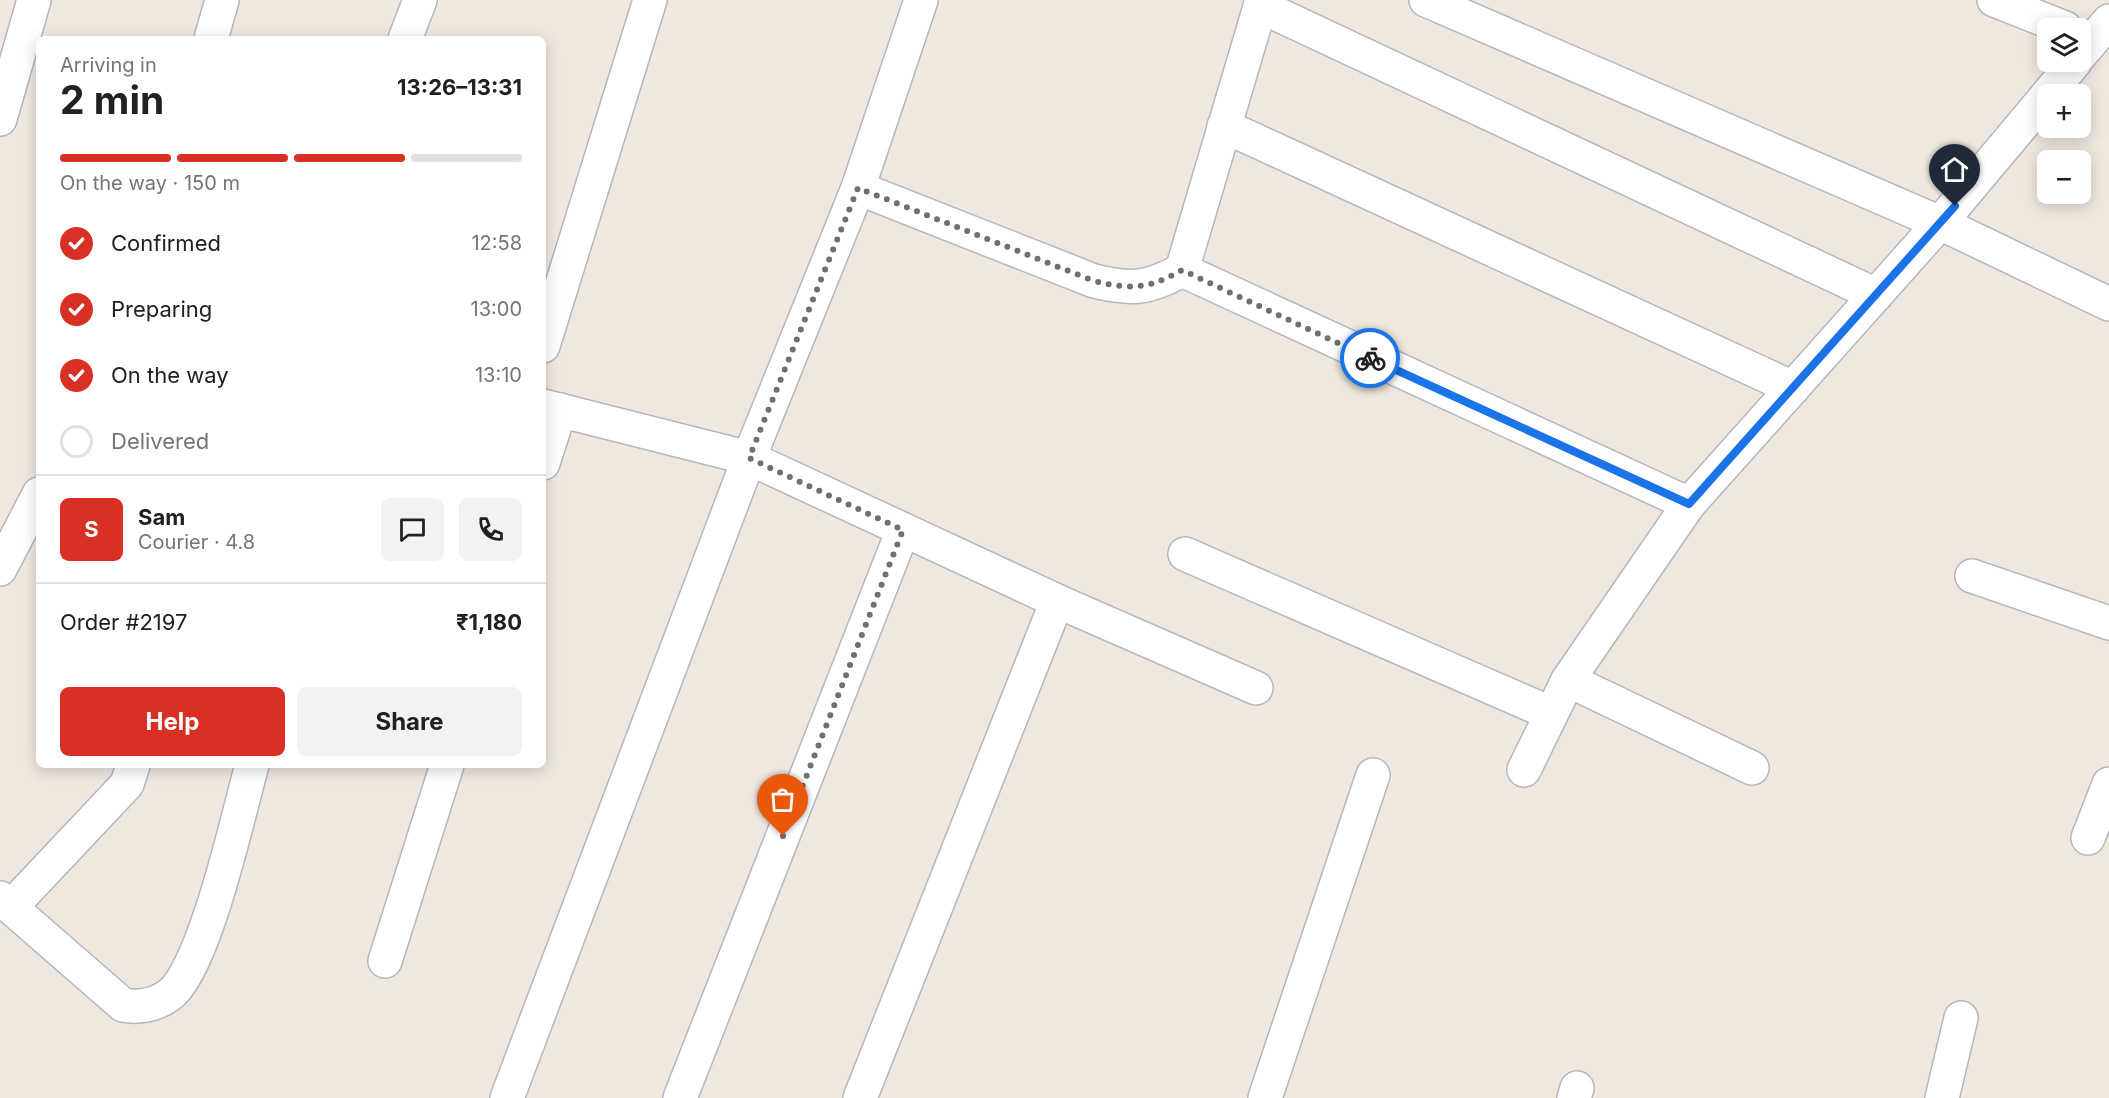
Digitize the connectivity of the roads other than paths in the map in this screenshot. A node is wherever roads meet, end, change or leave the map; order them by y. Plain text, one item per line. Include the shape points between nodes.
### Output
1 (34, 0) edge
2 (222, 0) edge
3 (420, 0) edge
4 (650, 0) edge
5 (921, 0) edge
6 (1426, 0) edge
7 (1994, 0) edge
8 (1261, 3) edge
9 (2037, 19) edge
10 (212, 36) edge
11 (406, 36) edge
12 (9, 63) edge
13 (2059, 72) edge
14 (0, 119) edge
15 (1224, 126) junction
16 (858, 188) junction
17 (1940, 224) junction
18 (1182, 270) junction
19 (1876, 295) junction
20 (2109, 304) edge
21 (546, 336) edge
22 (1793, 388) junction
23 (551, 408) edge
24 (546, 442) edge
25 (749, 458) junction
26 (36, 500) edge
27 (1689, 504) junction
28 (903, 530) junction
29 (1185, 554) dead end
30 (0, 569) edge
31 (1972, 576) dead end
32 (1057, 601) junction
33 (2109, 623) edge
34 (1568, 680) junction
35 (1256, 688) dead end
36 (1550, 713) junction
37 (132, 768) edge
38 (251, 768) edge
39 (446, 768) edge
40 (1752, 768) dead end
41 (1524, 770) dead end
42 (1373, 775) dead end
43 (2109, 784) edge
44 (2088, 838) dead end
45 (6, 902) edge
46 (385, 960) dead end
47 (1961, 1018) dead end
48 (507, 1098) edge
49 (680, 1098) edge
50 (860, 1098) edge
51 (1265, 1098) edge
52 (1942, 1098) edge

1 - 12 street
2 - 10 street
3 - 11 street
4 - 21 street
5 - 16 street
6 - 17 street
7 - 9 street
8 - 15 street
8 - 19 street
12 - 14 street
13 - 17 street
15 - 18 street
15 - 22 street
16 - 18 street via 1094,281 1139,288 1158,284
16 - 25 street
17 - 19 street
17 - 20 street
18 - 27 street
19 - 22 street
22 - 27 street
23 - 24 street
23 - 25 street
25 - 28 street
25 - 48 street
26 - 30 street
27 - 34 street
28 - 32 street
28 - 49 street
29 - 36 street
31 - 33 street
32 - 35 street
32 - 50 street
34 - 36 street
34 - 40 street
36 - 41 street
37 - 45 street via 127,784
38 - 45 street via 207,927 191,966 169,996 135,1007 123,1005
39 - 46 street
42 - 51 street
43 - 44 street
47 - 52 street

